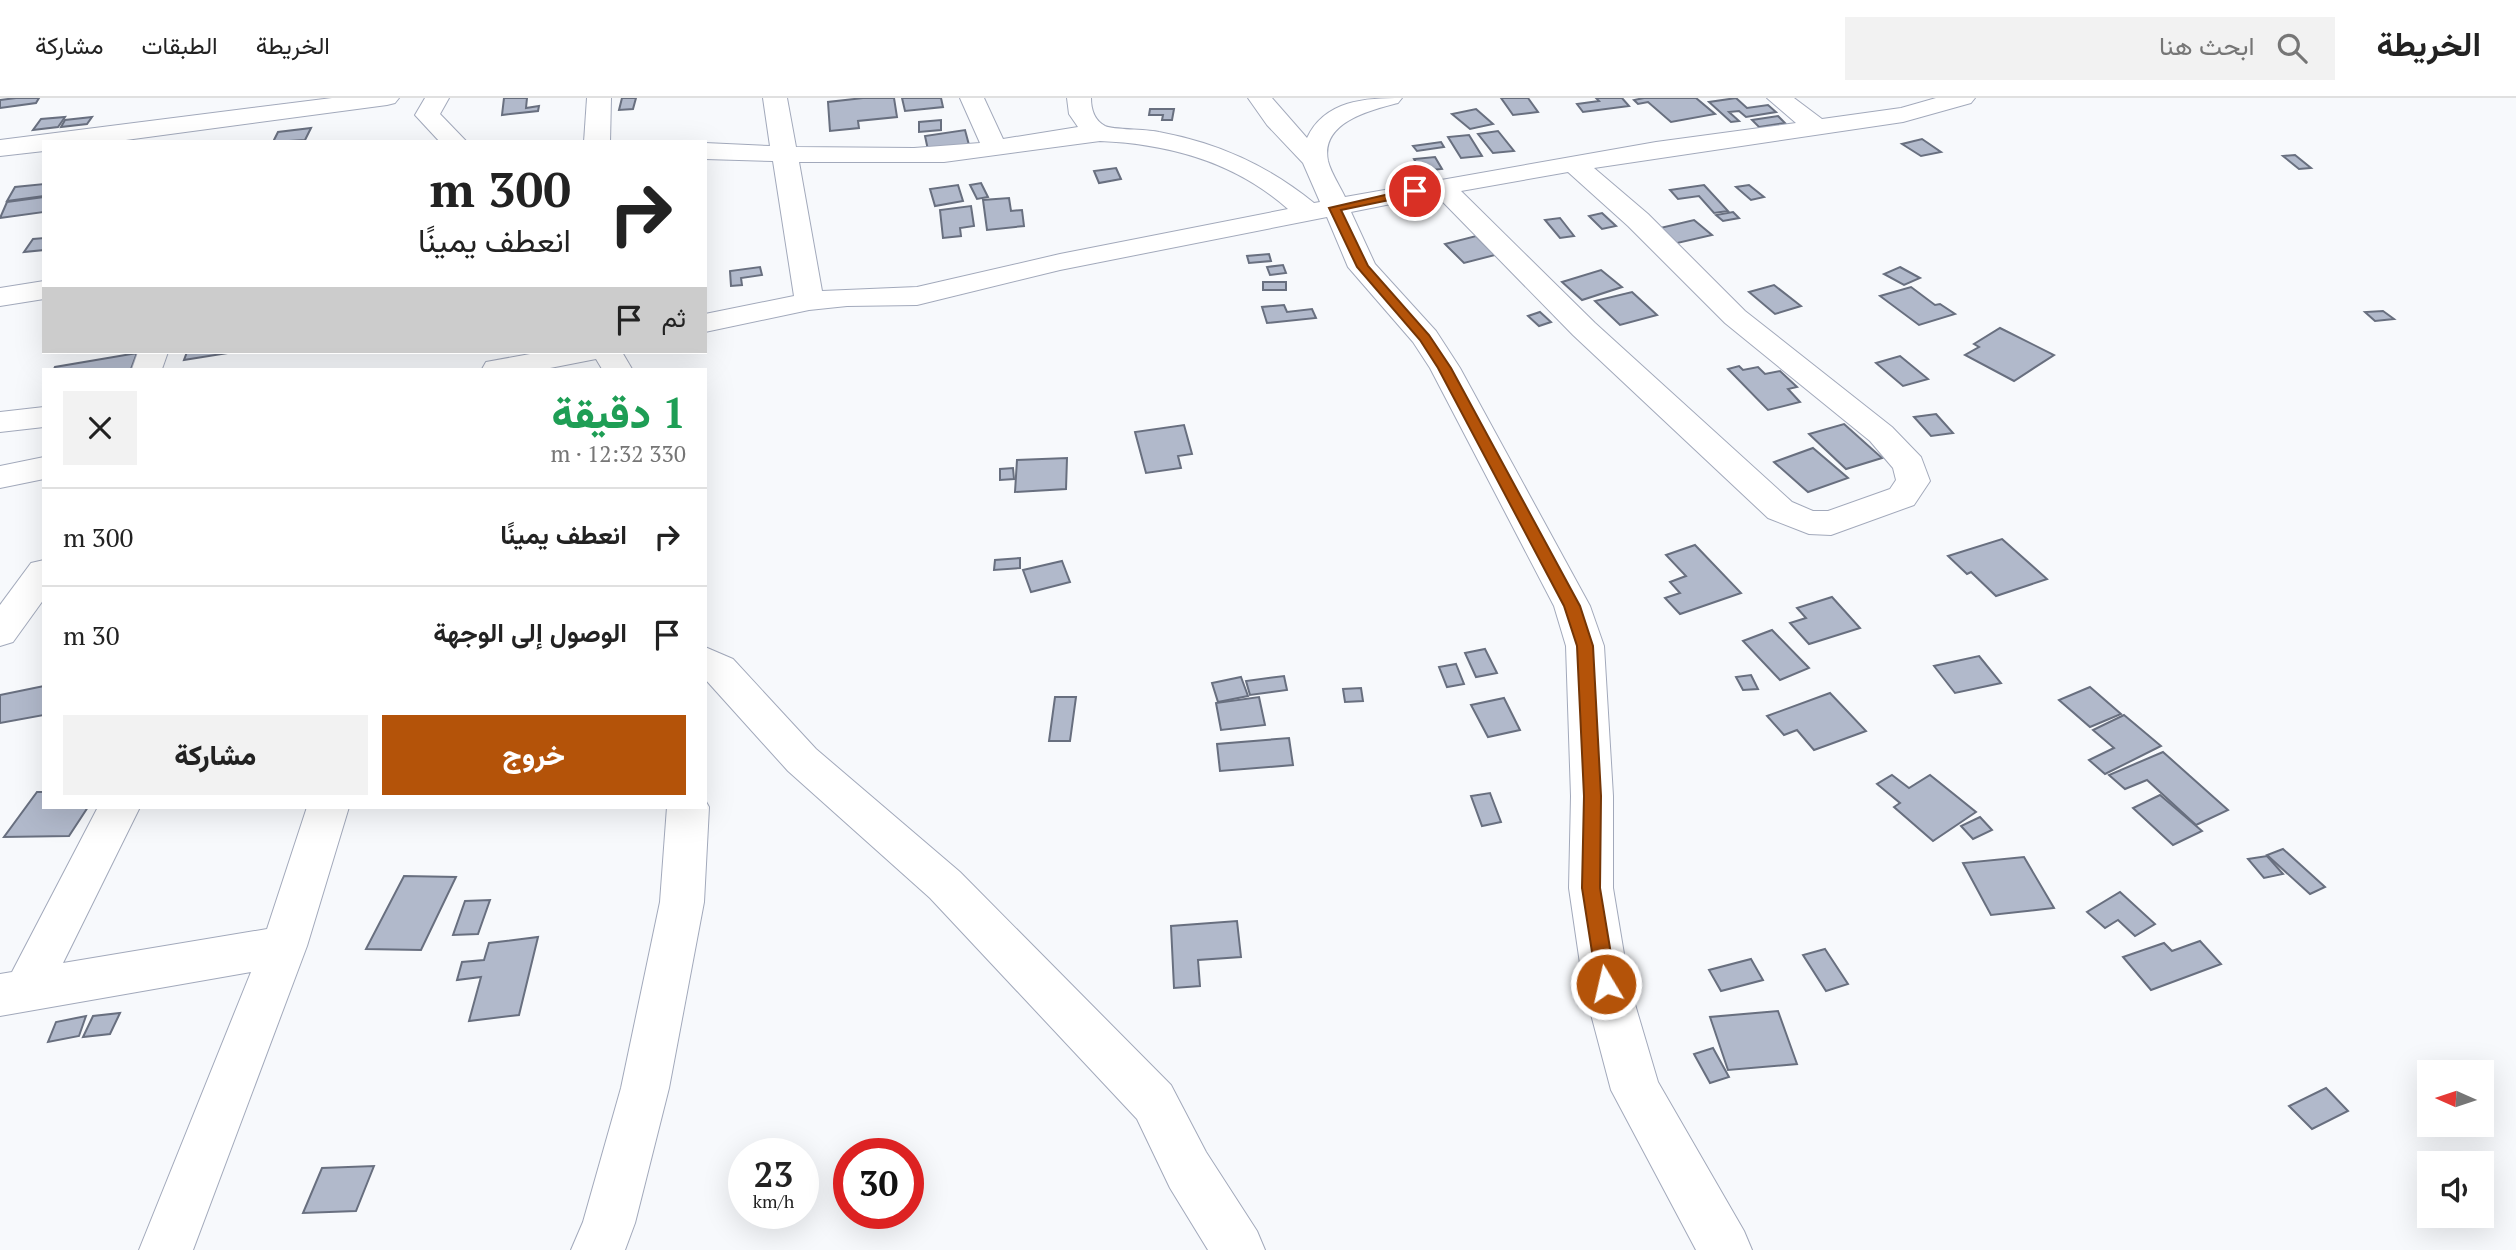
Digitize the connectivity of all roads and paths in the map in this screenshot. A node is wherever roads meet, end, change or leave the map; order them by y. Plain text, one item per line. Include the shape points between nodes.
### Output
1 (241, 98) edge
2 (387, 98) edge
3 (438, 98) edge
4 (599, 98) edge
5 (972, 98) edge
6 (1079, 98) edge
7 (1260, 98) edge
8 (1390, 98) edge
9 (1779, 98) edge
10 (1962, 98) edge
11 (784, 99) edge
12 (1817, 127) junction
13 (212, 132) edge
14 (1099, 133) junction
15 (84, 140) edge
16 (454, 140) edge
17 (597, 140) edge
18 (42, 143) edge
19 (0, 148) edge
20 (995, 149) junction
21 (707, 150) edge
22 (784, 153) junction
23 (1315, 160) junction
24 (1574, 164) junction
25 (1442, 186) junction
26 (1322, 211) junction
27 (42, 289) edge
28 (0, 298) edge
29 (809, 301) junction
30 (707, 323) edge
31 (578, 354) edge
32 (501, 368) edge
33 (42, 417) edge
34 (0, 422) edge
35 (42, 468) edge
36 (0, 477) edge
37 (42, 575) edge
38 (1, 630) edge
39 (707, 662) edge
40 (118, 809) edge
41 (327, 809) edge
42 (688, 809) edge
43 (284, 946) junction
44 (13, 993) edge
45 (166, 1250) edge
46 (598, 1250) edge
47 (1238, 1250) edge
48 (1725, 1250) edge

1 - 13 street
2 - 13 street
3 - 16 street via 427,115
4 - 17 street
5 - 20 street
6 - 14 street via 1084,121
7 - 23 street
8 - 23 street via 1336,118 1322,133
9 - 12 street
10 - 12 street via 1903,115
11 - 22 street
12 - 24 street
13 - 15 street
14 - 20 street
14 - 26 street via 1182,144 1272,183
18 - 19 street
20 - 22 street via 878,156
21 - 22 street
22 - 29 street
23 - 26 street
24 - 25 street
24 - 25 street via 1735,317 1881,434 1909,465 1913,481 1902,498 1831,523 1809,522 1780,510 1584,329
25 - 26 street
26 - 29 street via 1060,262 917,296
26 - 48 street via 1445,368 1572,606 1585,646 1591,888 1606,984 1636,1090
27 - 28 street
29 - 30 street
31 - 32 street
33 - 34 street
35 - 36 street
37 - 38 street
39 - 47 street via 802,760 946,885 1154,1102 1188,1170
40 - 44 street
41 - 43 street
42 - 46 street via 682,902 645,1088
43 - 44 street
43 - 45 street

